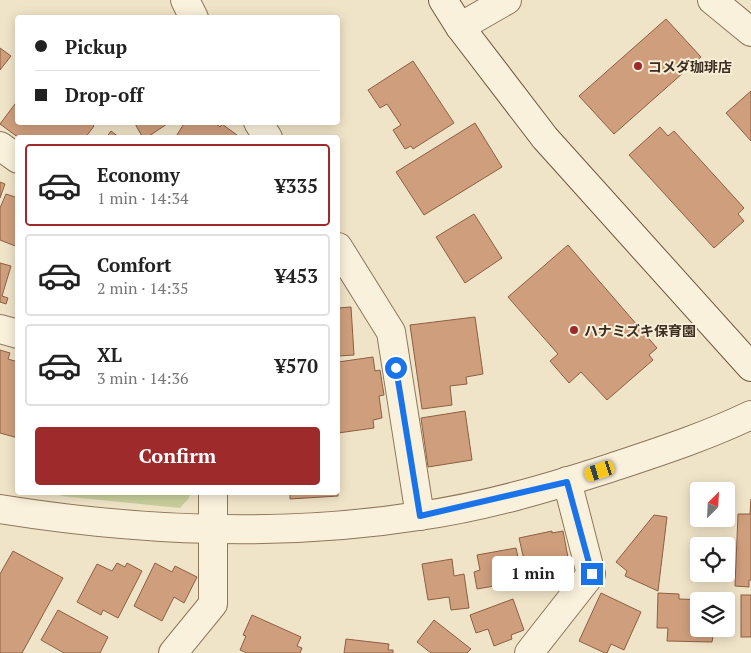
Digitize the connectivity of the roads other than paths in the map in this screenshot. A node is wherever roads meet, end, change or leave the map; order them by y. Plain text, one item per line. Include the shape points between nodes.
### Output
1 (185, 0) edge
2 (443, 0) edge
3 (507, 0) edge
4 (712, 0) edge
5 (192, 15) edge
6 (460, 27) junction
7 (751, 32) edge
8 (0, 146) edge
9 (15, 157) edge
10 (340, 250) edge
11 (0, 329) edge
12 (15, 333) edge
13 (751, 367) edge
14 (751, 415) edge
15 (567, 482) junction
16 (213, 495) edge
17 (0, 509) edge
18 (420, 516) junction
19 (213, 530) junction
20 (173, 653) edge
21 (529, 653) edge

1 - 5 street
2 - 6 street
3 - 6 street
4 - 7 street
6 - 13 street via 551,145
8 - 9 street
10 - 18 street via 391,332
11 - 12 street
14 - 15 street via 682,444
15 - 18 street
15 - 21 street via 592,574
16 - 19 street
17 - 19 street via 98,523
18 - 19 street via 313,527
19 - 20 street via 212,604

